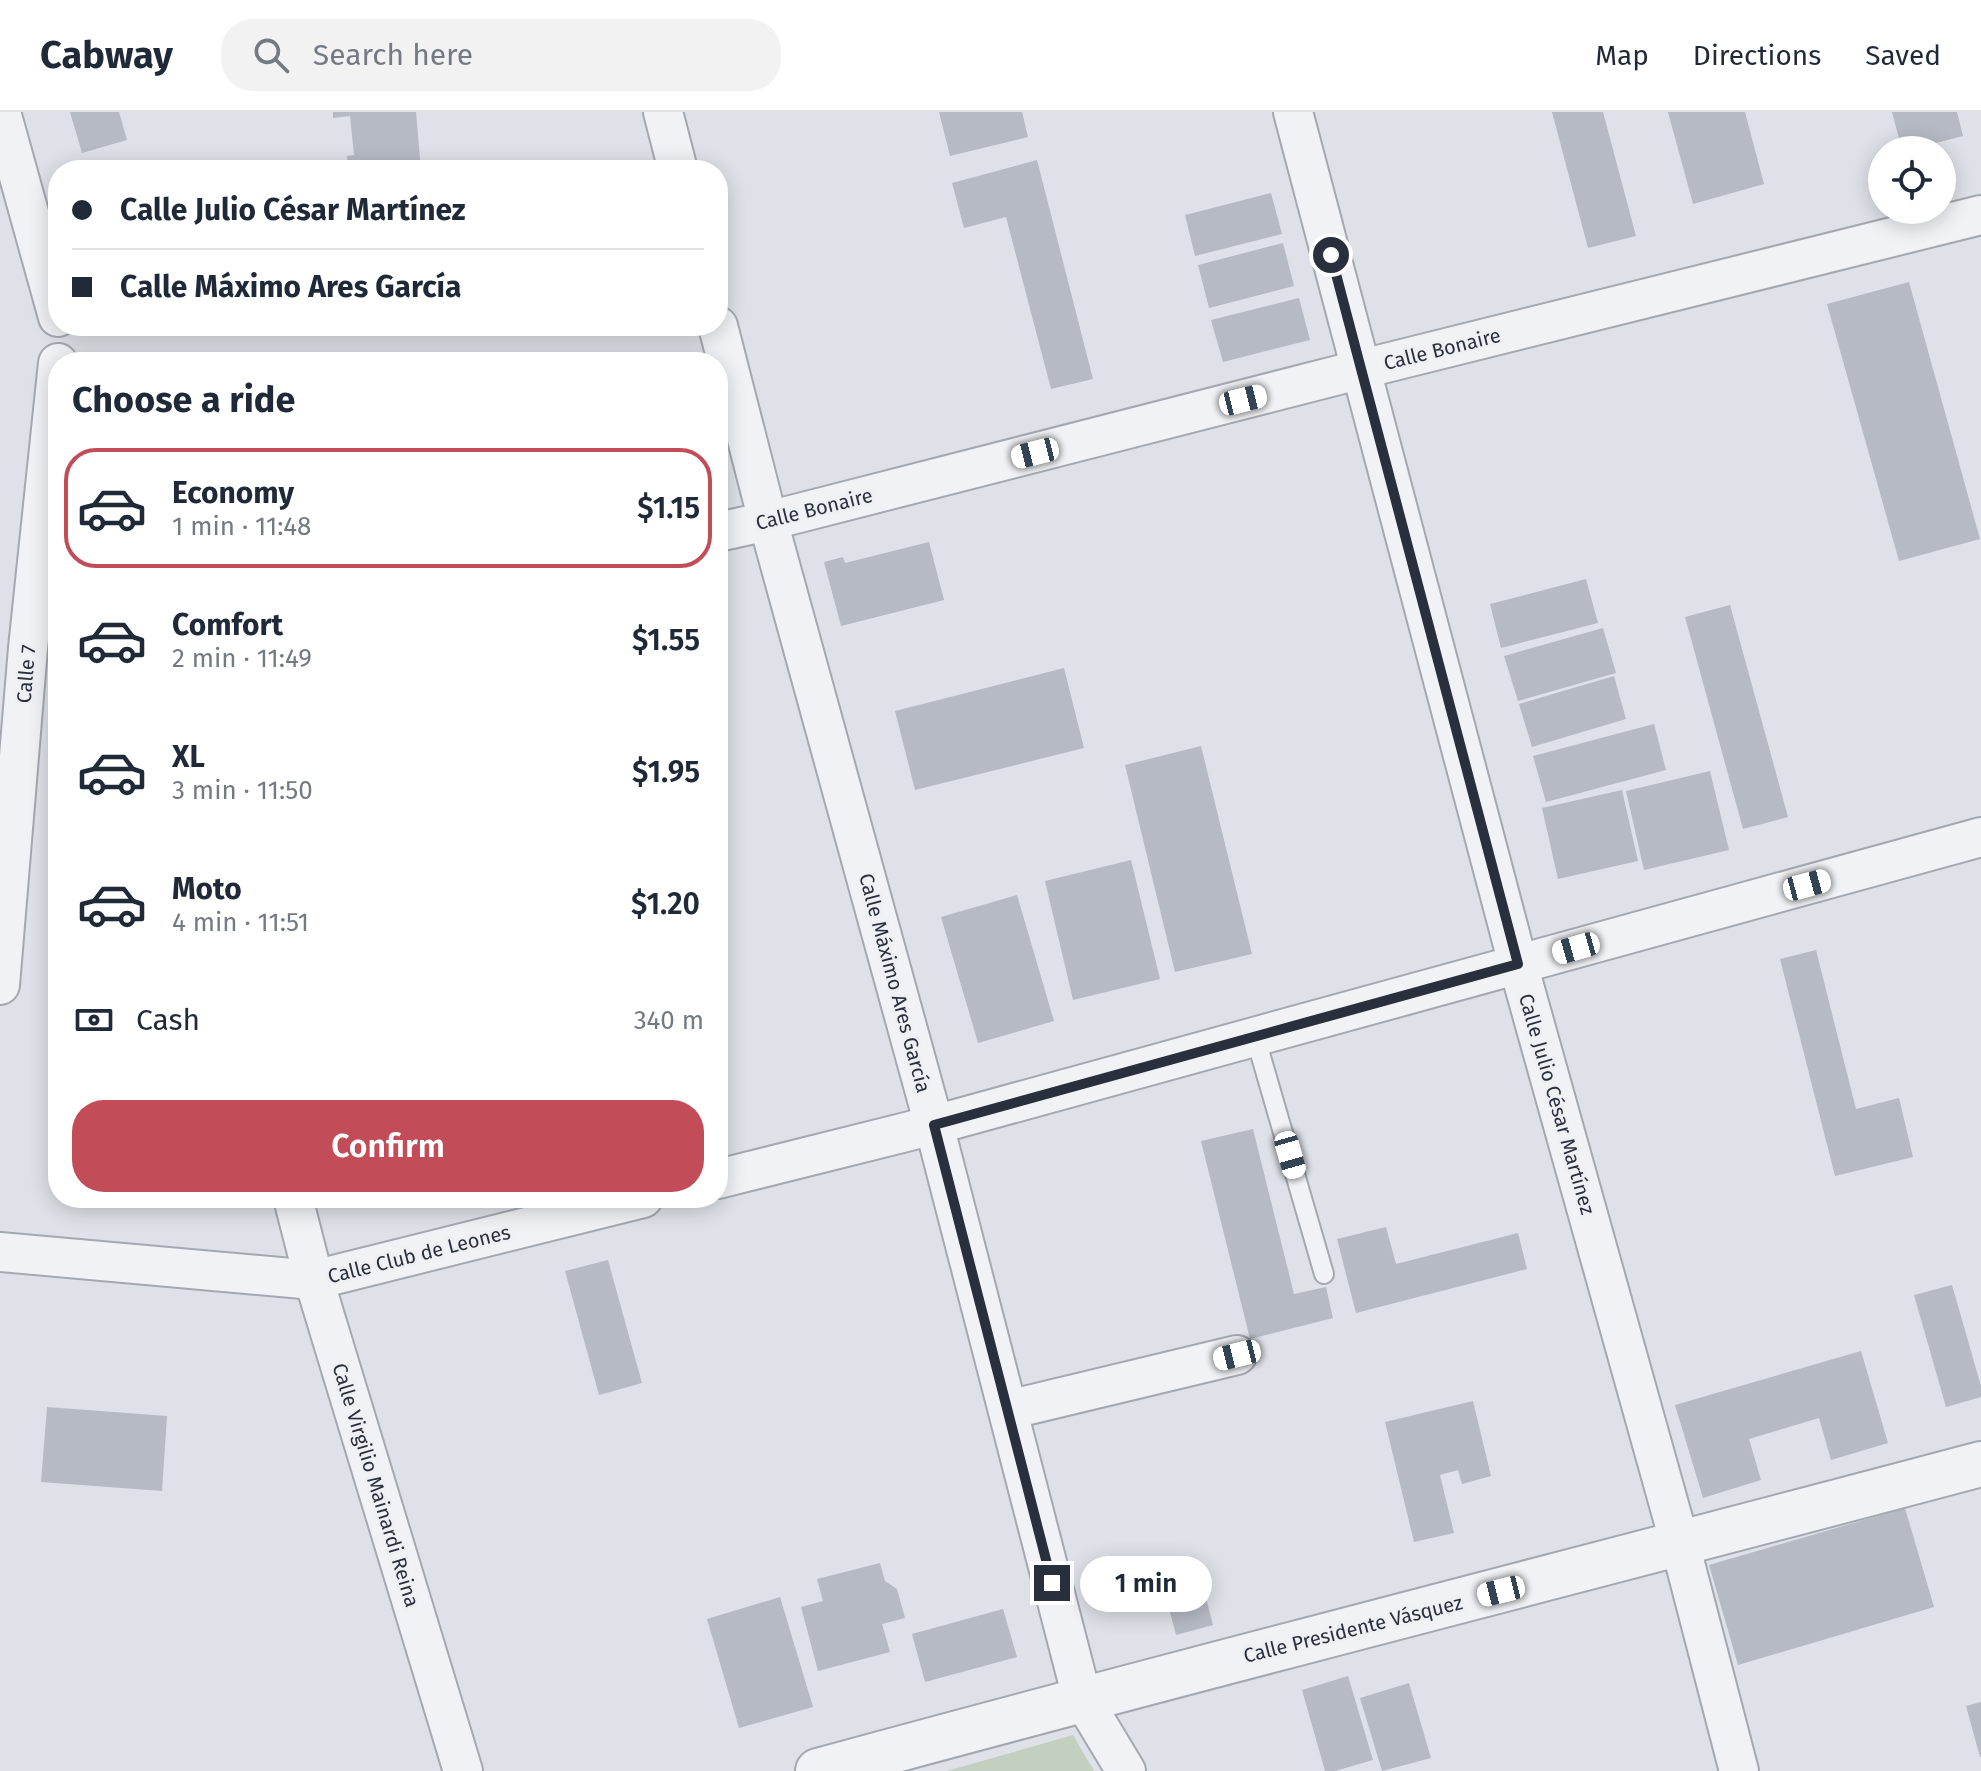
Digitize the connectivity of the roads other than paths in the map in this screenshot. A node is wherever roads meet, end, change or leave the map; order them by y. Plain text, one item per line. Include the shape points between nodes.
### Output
1 (1, 112) edge
2 (663, 112) edge
3 (1293, 112) edge
4 (675, 160) edge
5 (1981, 215) edge
6 (48, 293) edge
7 (728, 365) edge
8 (1362, 369) junction
9 (48, 467) edge
10 (768, 521) junction
11 (728, 530) edge
12 (29, 648) edge
13 (1981, 837) edge
14 (1518, 964) junction
15 (0, 985) edge
16 (1255, 1036) junction
17 (934, 1125) junction
18 (728, 1176) edge
19 (296, 1208) edge
20 (592, 1208) edge
21 (0, 1252) edge
22 (1324, 1274) dead end
23 (314, 1280) junction
24 (1237, 1355) dead end
25 (1008, 1410) junction
26 (1981, 1464) edge
27 (1680, 1544) junction
28 (1082, 1698) junction
29 (463, 1771) edge
30 (818, 1771) edge
31 (1126, 1771) edge
32 (1739, 1771) edge

1 - 6 street
2 - 4 street
3 - 8 street, Calle Julio César Martínez
5 - 8 street, Calle Bonaire
7 - 10 street, Calle Máximo Ares García
8 - 10 street, Calle Bonaire
8 - 14 street, Calle Julio César Martínez
9 - 12 street, Calle 7
10 - 11 street, Calle Bonaire
10 - 17 street, Calle Máximo Ares García
12 - 15 street, Calle 7
13 - 14 street
14 - 16 street
14 - 27 street, Calle Julio César Martínez
16 - 17 street
16 - 22 lane
17 - 18 street
17 - 25 street, Calle Máximo Ares García
19 - 23 street, Calle Virgilio Mainardi Reina
20 - 23 street, Calle Club de Leones
21 - 23 street, Calle Club de Leones
23 - 29 street, Calle Virgilio Mainardi Reina
24 - 25 street
25 - 28 street, Calle Máximo Ares García
26 - 27 street, Calle Presidente Vásquez
27 - 28 street, Calle Presidente Vásquez
27 - 32 street, Calle Julio César Martínez
28 - 30 street, Calle Presidente Vásquez
28 - 31 street, Calle Máximo Ares García

